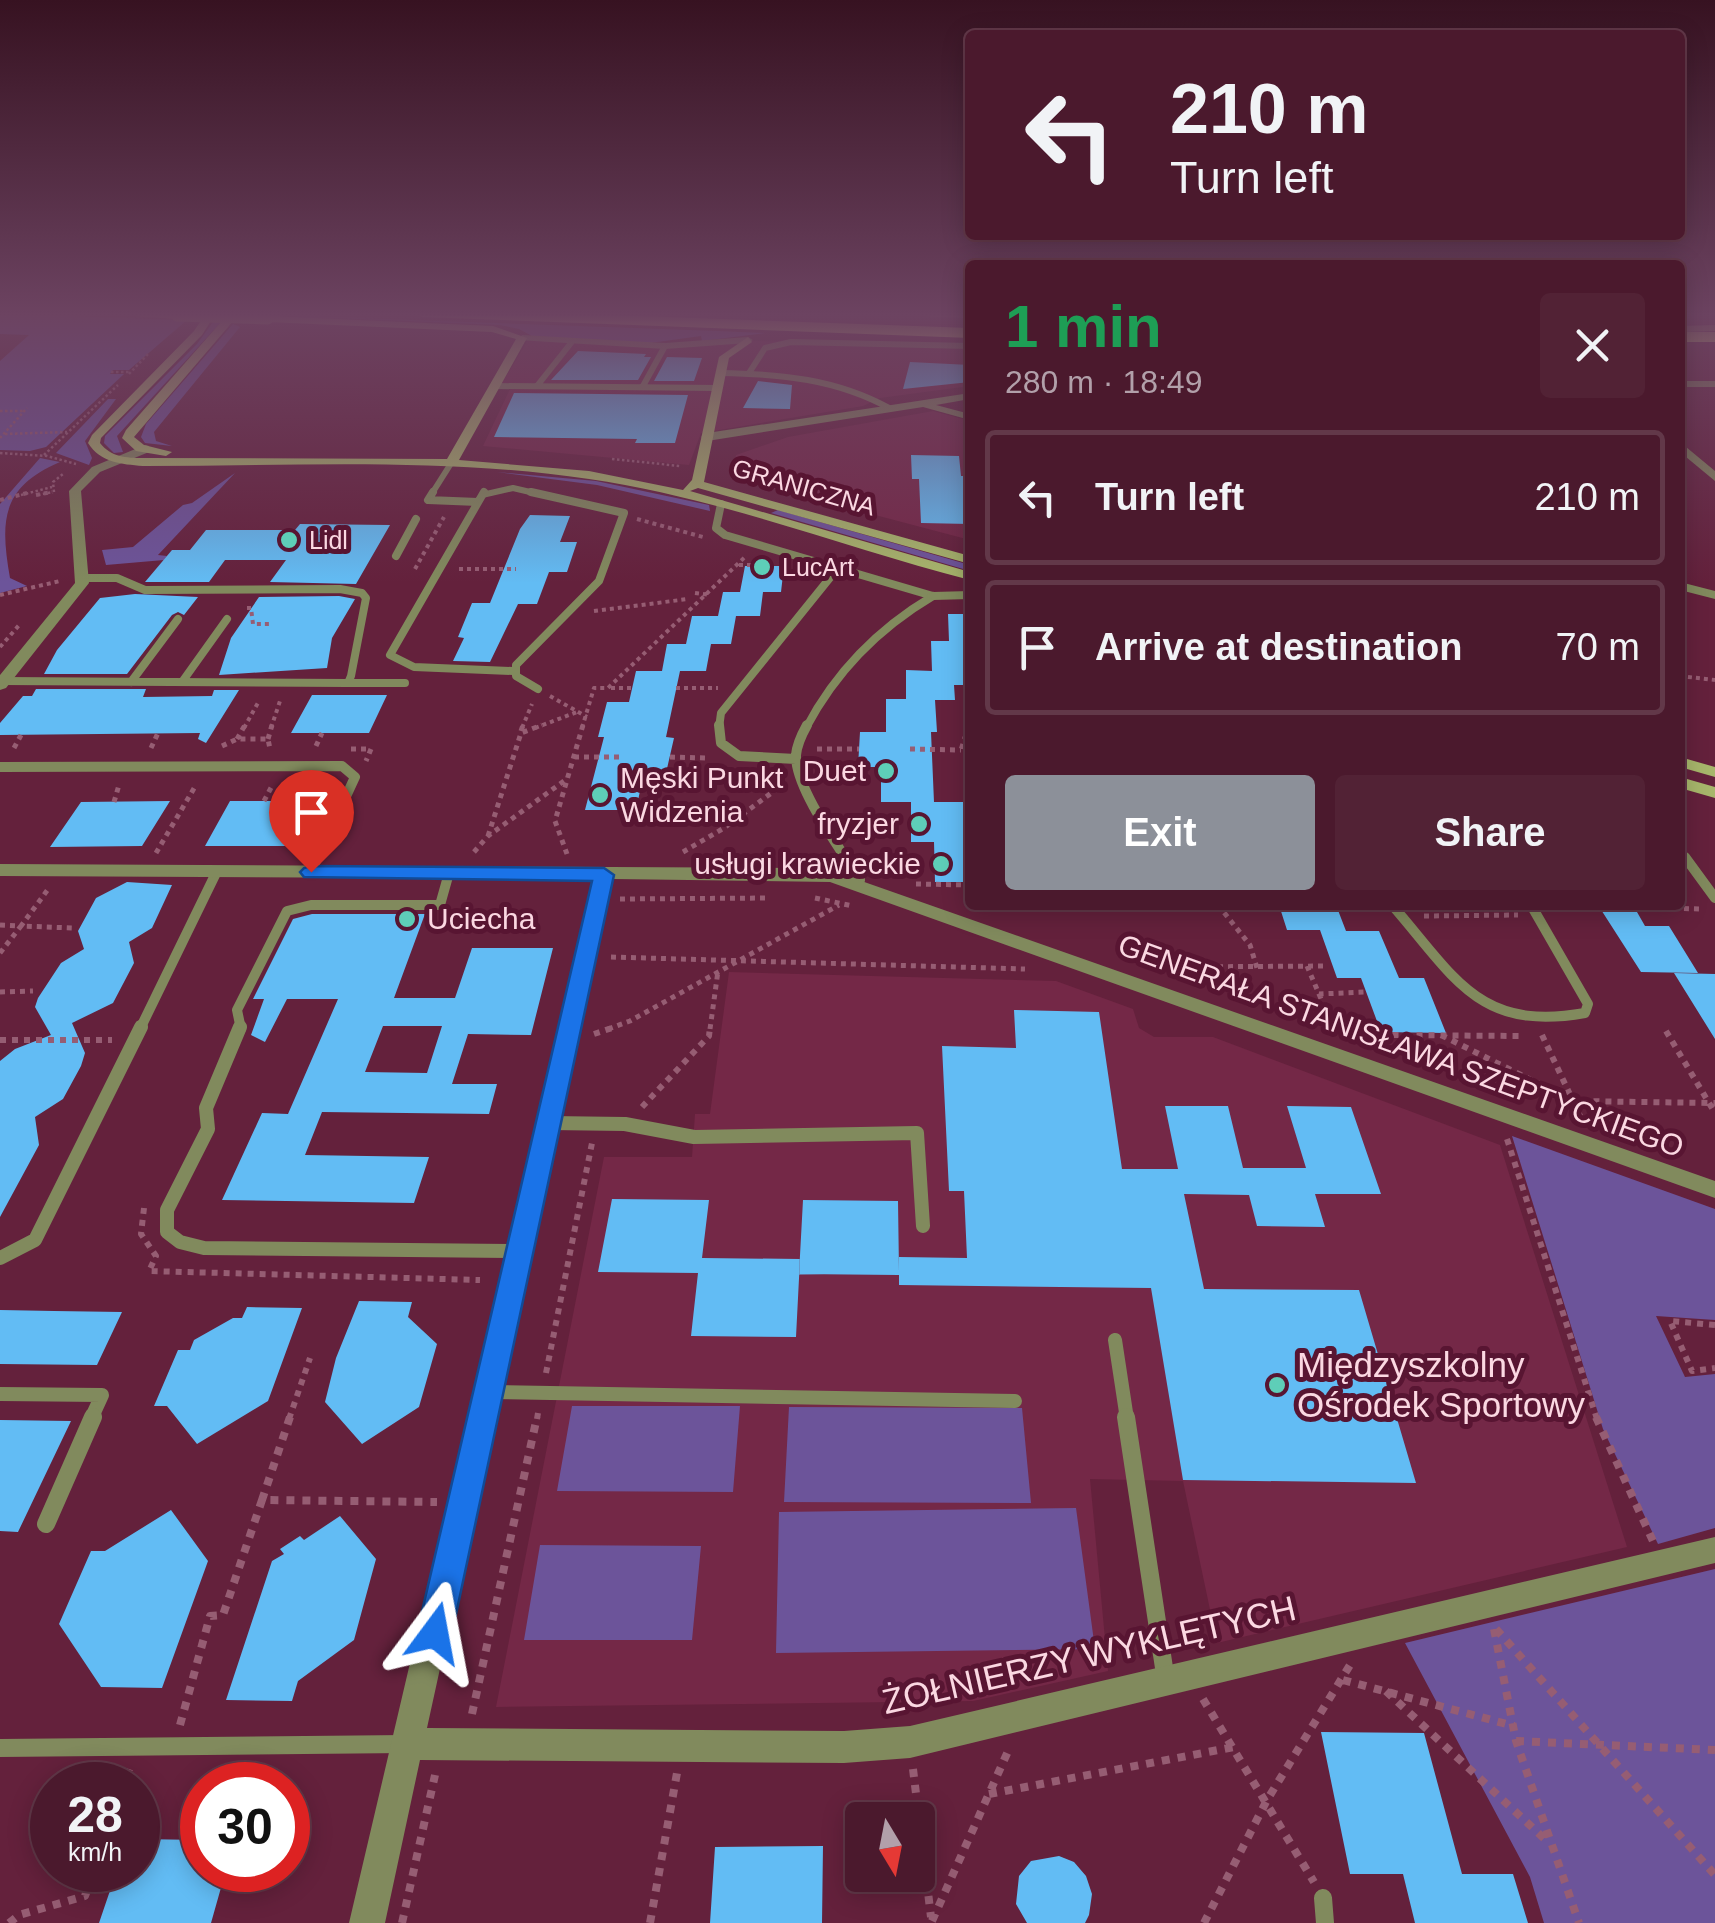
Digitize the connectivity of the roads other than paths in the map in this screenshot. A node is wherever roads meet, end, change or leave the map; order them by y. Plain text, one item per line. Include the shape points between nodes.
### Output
1 (130, 403) edge
2 (156, 403) edge
3 (485, 403) edge
4 (715, 403) edge
5 (880, 403) edge
6 (922, 403) joint
7 (889, 408) junction
8 (965, 416) edge
9 (707, 437) junction
10 (1685, 449) edge
11 (144, 450) junction
12 (452, 459) junction
13 (120, 460) junction
14 (1709, 466) edge
15 (1715, 477) edge
16 (697, 484) junction
17 (682, 492) junction
18 (478, 502) junction
19 (721, 504) junction
20 (416, 520) dead end
21 (396, 556) dead end
22 (965, 559) edge
23 (837, 569) junction
24 (965, 575) edge
25 (84, 578) junction
26 (1685, 588) edge
27 (965, 595) edge
28 (933, 596) junction
29 (1708, 598) edge
30 (227, 619) dead end
31 (178, 620) dead end
32 (513, 671) junction
33 (131, 682) junction
34 (182, 682) junction
35 (348, 682) junction
36 (2, 683) edge
37 (405, 683) dead end
38 (538, 689) road end
39 (796, 754) junction
40 (1685, 763) edge
41 (0, 767) edge
42 (1715, 772) edge
43 (1685, 783) edge
44 (1715, 792) edge
45 (1685, 857) dead end
46 (0, 870) edge
47 (217, 872) junction
48 (311, 872) junction
49 (450, 874) junction
50 (604, 875) junction
51 (860, 880) dead end
52 (1715, 898) edge
53 (1397, 910) edge
54 (1533, 910) edge
55 (550, 1123) junction
56 (1715, 1190) edge
57 (923, 1226) dead end
58 (521, 1252) junction
59 (0, 1258) edge
60 (1115, 1340) dead end
61 (489, 1392) junction
62 (0, 1394) edge
63 (1015, 1401) dead end
64 (46, 1524) dead end
65 (1715, 1550) edge
66 (1191, 1675) junction
67 (410, 1744) junction
68 (0, 1748) edge
69 (1323, 1898) road end
70 (367, 1923) edge
71 (1325, 1923) edge

1 - 13 street via 94,439 100,452
2 - 11 street via 132,430 130,442
3 - 12 street
4 - 9 street
5 - 7 lane
6 - 7 street
6 - 8 street
7 - 9 street
9 - 16 street
10 - 14 street
11 - 12 street, GRANICZNA
11 - 13 street
12 - 13 street, GRANICZNA
12 - 16 street, GRANICZNA via 580,464
12 - 17 street, GRANICZNA
12 - 18 lane via 428,500
13 - 25 street via 76,487
14 - 15 street
16 - 17 street
16 - 22 street, GRANICZNA
17 - 19 street, GRANICZNA
18 - 32 lane via 390,654 414,667
18 - 32 lane via 484,492 513,488 620,510 623,516 602,576
19 - 23 lane, GRANICZNA via 718,532
19 - 24 street, GRANICZNA
20 - 21 lane
23 - 28 lane, GRANICZNA
23 - 39 lane via 721,713 722,748 740,758
25 - 35 lane via 117,578 145,590 362,593
25 - 36 street
26 - 29 street
27 - 28 street, GRANICZNA
28 - 39 lane via 882,631 808,716
30 - 34 lane
31 - 33 lane
32 - 38 lane
33 - 34 lane
33 - 36 lane
34 - 35 lane
35 - 37 lane
39 - 51 lane
40 - 42 street
41 - 48 lane via 342,766 355,777
43 - 44 street
45 - 52 lane
46 - 47 street, GENERAŁA STANISŁAWA SZEPTYCKIEGO
47 - 48 street, GENERAŁA STANISŁAWA SZEPTYCKIEGO
47 - 59 lane via 48,1218 34,1240
48 - 49 street, GENERAŁA STANISŁAWA SZEPTYCKIEGO
49 - 50 street, GENERAŁA STANISŁAWA SZEPTYCKIEGO
49 - 58 lane via 440,905 310,904 287,910 237,1010 241,1030 206,1108 208,1129 164,1225 180,1242 204,1248
50 - 55 street
50 - 56 street, GENERAŁA STANISŁAWA SZEPTYCKIEGO via 833,878 1508,1124
53 - 54 lane via 1489,1006 1534,1019 1585,1013 1588,1004
55 - 57 lane via 625,1124 694,1137 917,1134
55 - 58 street
58 - 61 street
60 - 66 lane
61 - 63 lane
61 - 67 street
62 - 64 lane via 102,1395
65 - 66 street, ŻOŁNIERZY WYKLĘTYCH via 1487,1616 1369,1632
66 - 67 street, ŻOŁNIERZY WYKLĘTYCH via 910,1742
67 - 68 lane
67 - 70 street
69 - 71 lane

